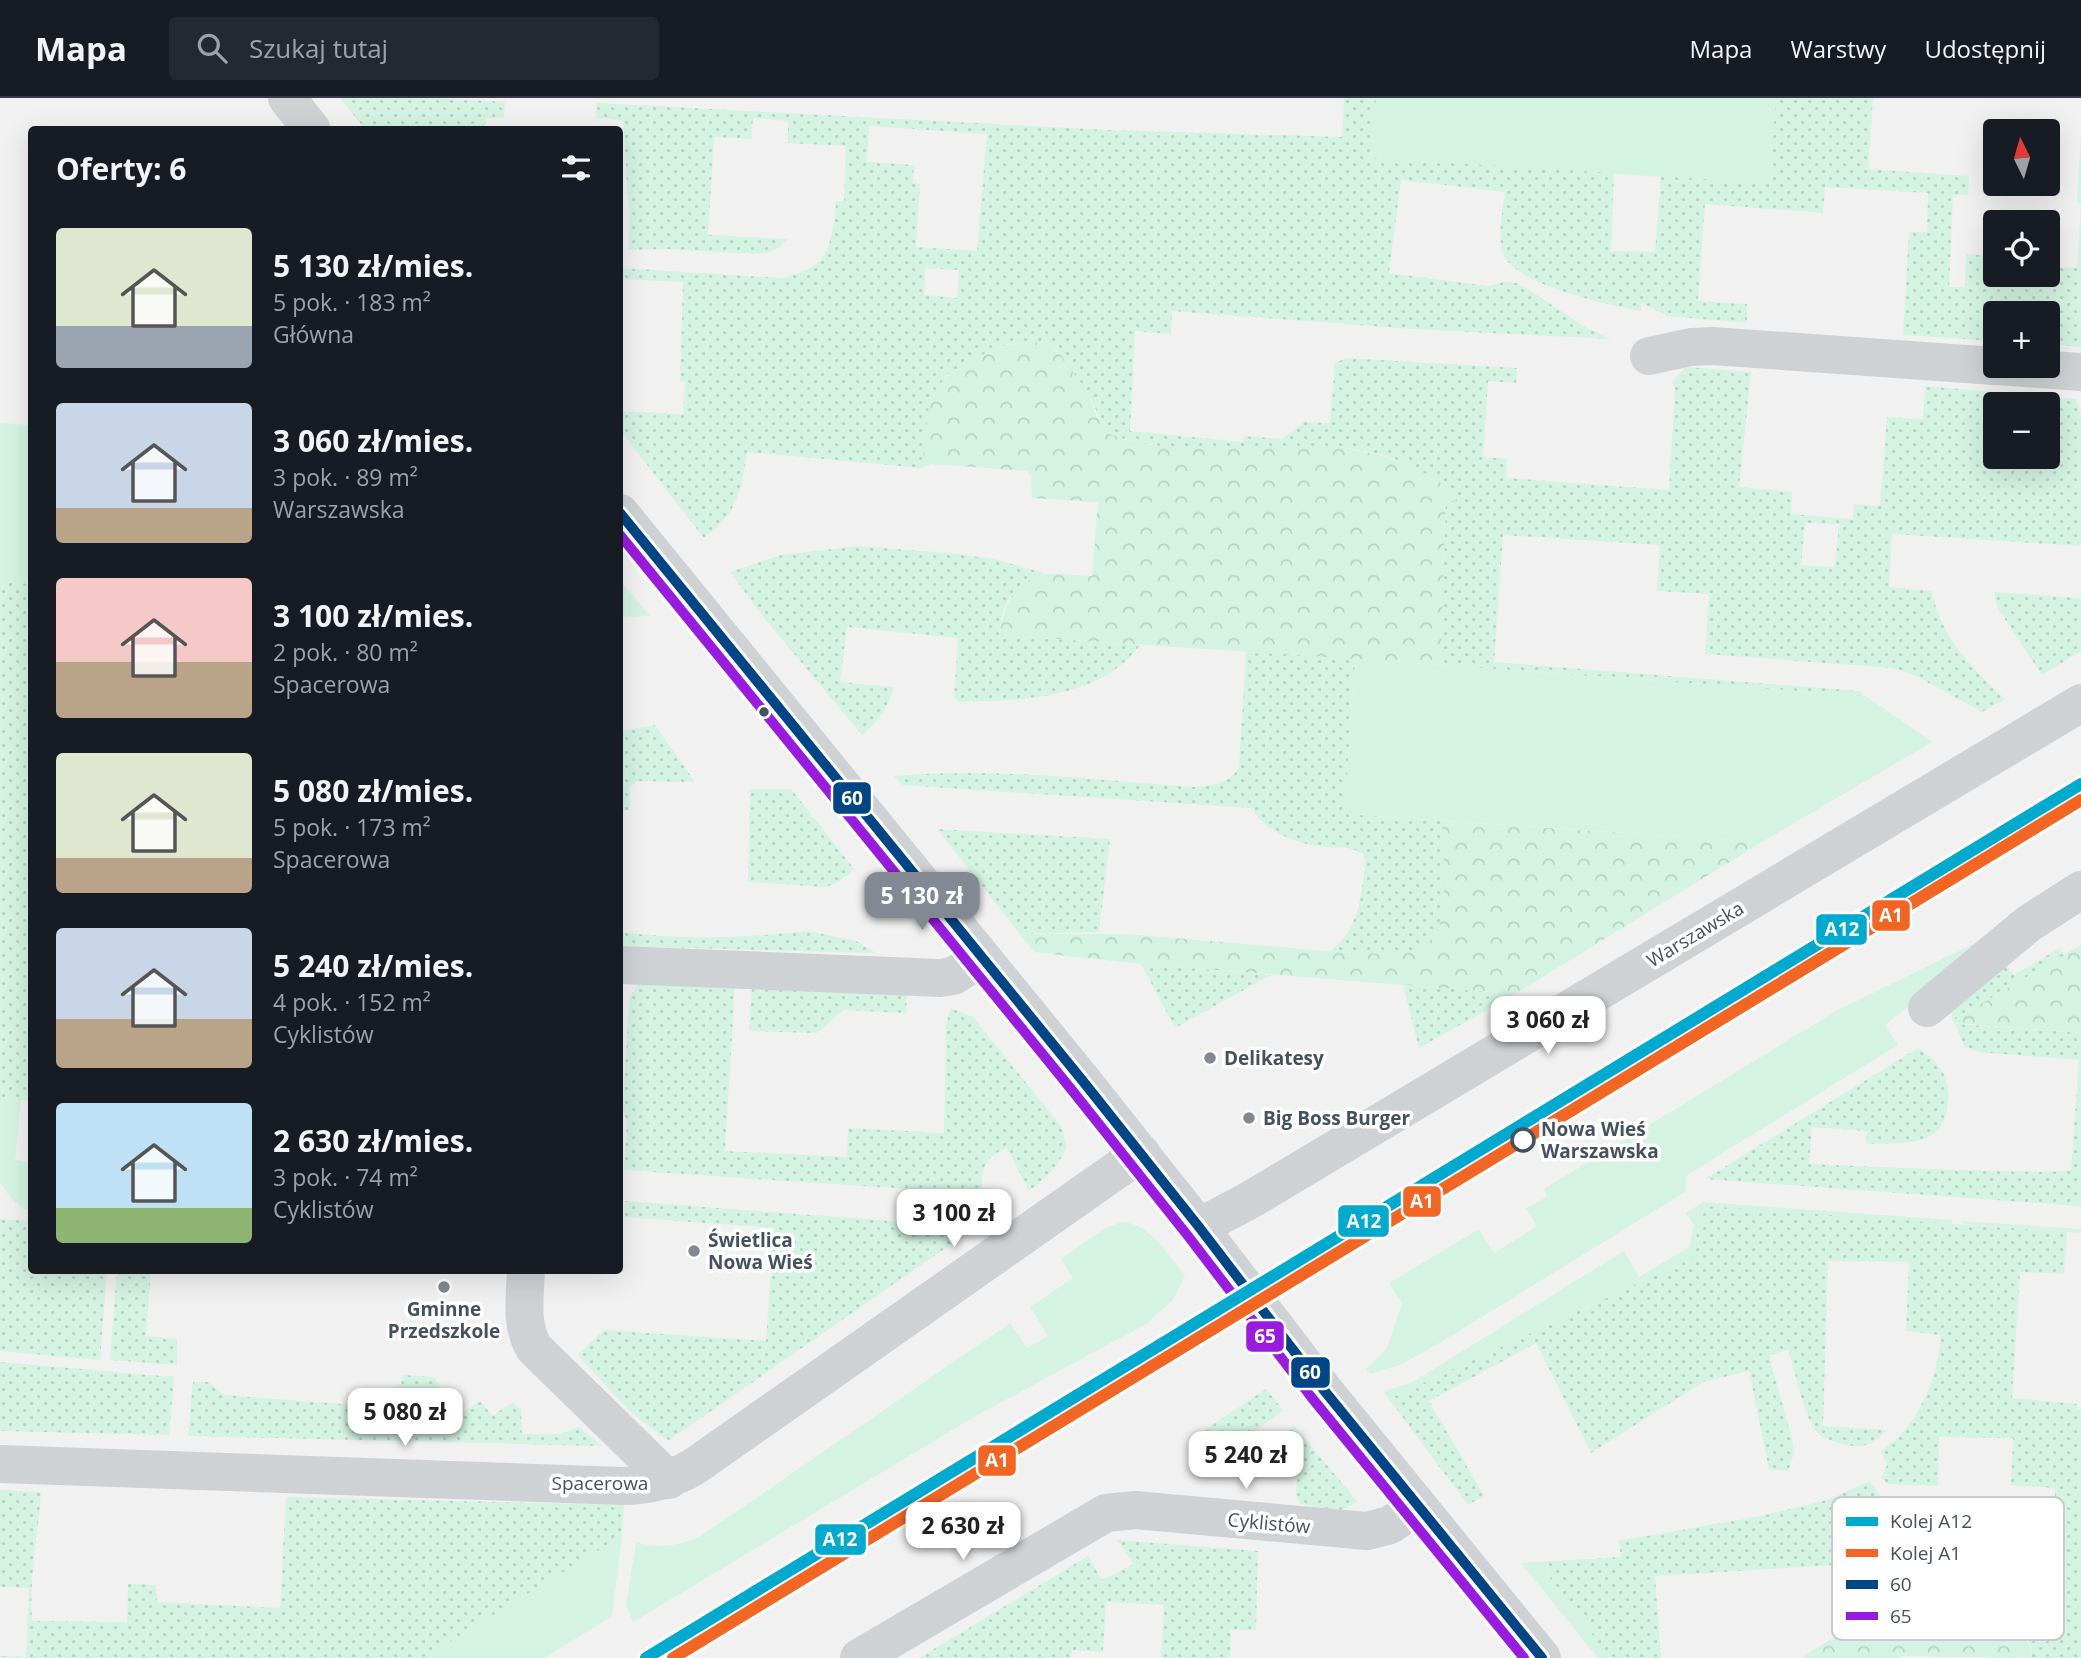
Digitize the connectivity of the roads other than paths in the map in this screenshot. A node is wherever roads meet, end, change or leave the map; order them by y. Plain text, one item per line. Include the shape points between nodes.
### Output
1 (287, 98) edge
2 (309, 126) edge
3 (1649, 356) dead end
4 (1983, 365) edge
5 (2060, 371) edge
6 (2081, 372) edge
7 (623, 517) edge
8 (2081, 703) edge
9 (2081, 890) edge
10 (982, 958) junction
11 (623, 965) edge
12 (1927, 1008) dead end
13 (1141, 1153) junction
14 (1199, 1227) junction
15 (526, 1274) edge
16 (0, 1464) edge
17 (669, 1480) junction
18 (1418, 1506) junction
19 (859, 1658) edge
20 (1542, 1658) edge

1 - 2 street
3 - 4 street via 1712,346
5 - 6 street
7 - 10 street
8 - 14 street, Warszawska
9 - 12 street via 2028,924
10 - 11 street via 953,976 940,978
10 - 13 street
13 - 14 street
13 - 17 street, Spacerowa
14 - 18 street
15 - 17 street via 524,1322 534,1348
16 - 17 street, Spacerowa via 623,1486
18 - 19 street, Cyklistów via 1390,1525 1367,1531 1135,1510 1107,1513
18 - 20 street

